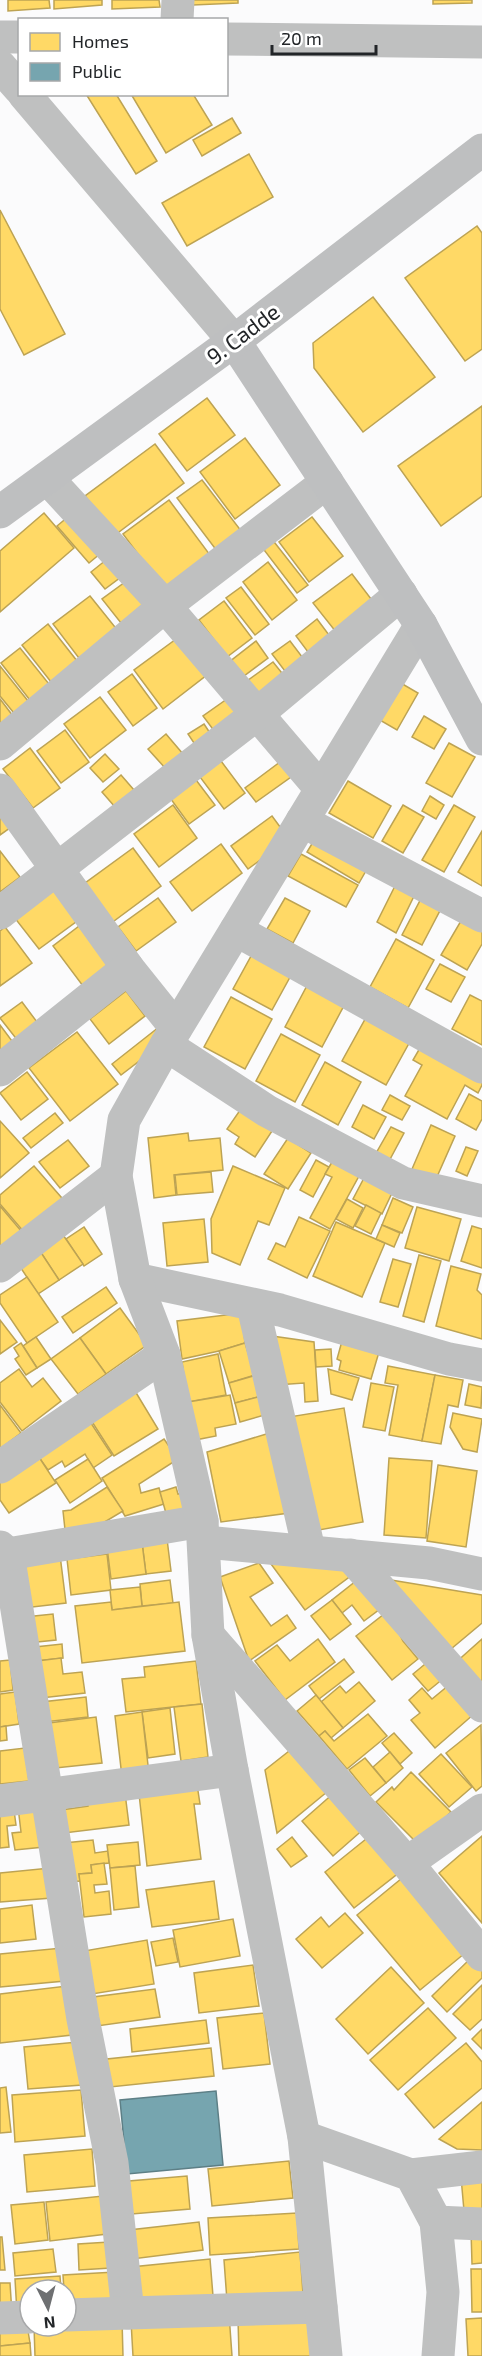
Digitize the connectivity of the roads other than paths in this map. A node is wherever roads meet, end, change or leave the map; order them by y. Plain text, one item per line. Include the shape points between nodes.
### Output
1 (178, 0) edge
2 (177, 18) edge
3 (0, 37) edge
4 (18, 37) edge
5 (228, 39) edge
6 (482, 42) edge
7 (0, 66) edge
8 (18, 87) edge
9 (26, 96) edge
10 (478, 160) edge
11 (234, 341) junction
12 (47, 478) junction
13 (327, 482) junction
14 (0, 512) edge
15 (401, 594) junction
16 (165, 606) junction
17 (421, 625) junction
18 (257, 714) junction
19 (482, 739) edge
20 (0, 744) edge
21 (321, 789) junction
22 (0, 790) edge
23 (302, 821) junction
24 (57, 870) junction
25 (0, 913) edge
26 (482, 916) edge
27 (236, 930) junction
28 (128, 968) junction
29 (171, 1036) junction
30 (482, 1067) edge
31 (0, 1070) edge
32 (116, 1176) junction
33 (478, 1193) edge
34 (0, 1266) edge
35 (135, 1279) junction
36 (253, 1306) junction
37 (164, 1355) junction
38 (482, 1365) edge
39 (0, 1467) edge
40 (204, 1532) junction
41 (4, 1550) edge
42 (309, 1550) junction
43 (350, 1555) junction
44 (482, 1574) edge
45 (208, 1635) junction
46 (482, 1706) edge
47 (232, 1770) junction
48 (47, 1794) junction
49 (0, 1801) edge
50 (482, 1810) edge
51 (407, 1863) junction
52 (482, 1955) edge
53 (304, 2137) junction
54 (482, 2167) edge
55 (411, 2175) junction
56 (436, 2222) junction
57 (482, 2224) edge
58 (321, 2307) junction
59 (128, 2313) junction
60 (78, 2315) edge
61 (18, 2317) edge
62 (0, 2318) edge
63 (326, 2356) edge
64 (438, 2356) edge

1 - 2 street
3 - 4 street
5 - 6 street
7 - 8 street
9 - 11 street
10 - 11 street, 9. Cadde
11 - 12 street, 9. Cadde
11 - 13 street
12 - 14 street, 9. Cadde
12 - 16 street
13 - 15 street
13 - 16 street
15 - 17 street
15 - 18 street
16 - 18 street
16 - 20 street
17 - 19 street
17 - 21 street
18 - 21 street
18 - 24 street
21 - 23 street
22 - 24 street
23 - 26 street
23 - 27 street
24 - 25 street
24 - 28 street
27 - 29 street
27 - 30 street
28 - 29 street
28 - 31 street
29 - 32 street via 123,1120
29 - 33 street via 267,1111 403,1184
32 - 34 street
32 - 35 street
35 - 36 street
35 - 37 street
36 - 38 street
36 - 42 street
37 - 39 street
37 - 40 street
40 - 41 street
40 - 42 street
40 - 45 street
41 - 48 street
42 - 43 street
43 - 44 street via 429,1563
43 - 46 street
45 - 47 street
45 - 51 street
47 - 48 street
47 - 53 street
48 - 49 street
48 - 59 street via 83,2019 112,2163
50 - 51 street
51 - 52 street
53 - 55 street
53 - 58 street
54 - 55 street
55 - 56 street
56 - 57 street
56 - 64 street via 443,2292
58 - 59 street
58 - 63 street
59 - 60 street
61 - 62 street

